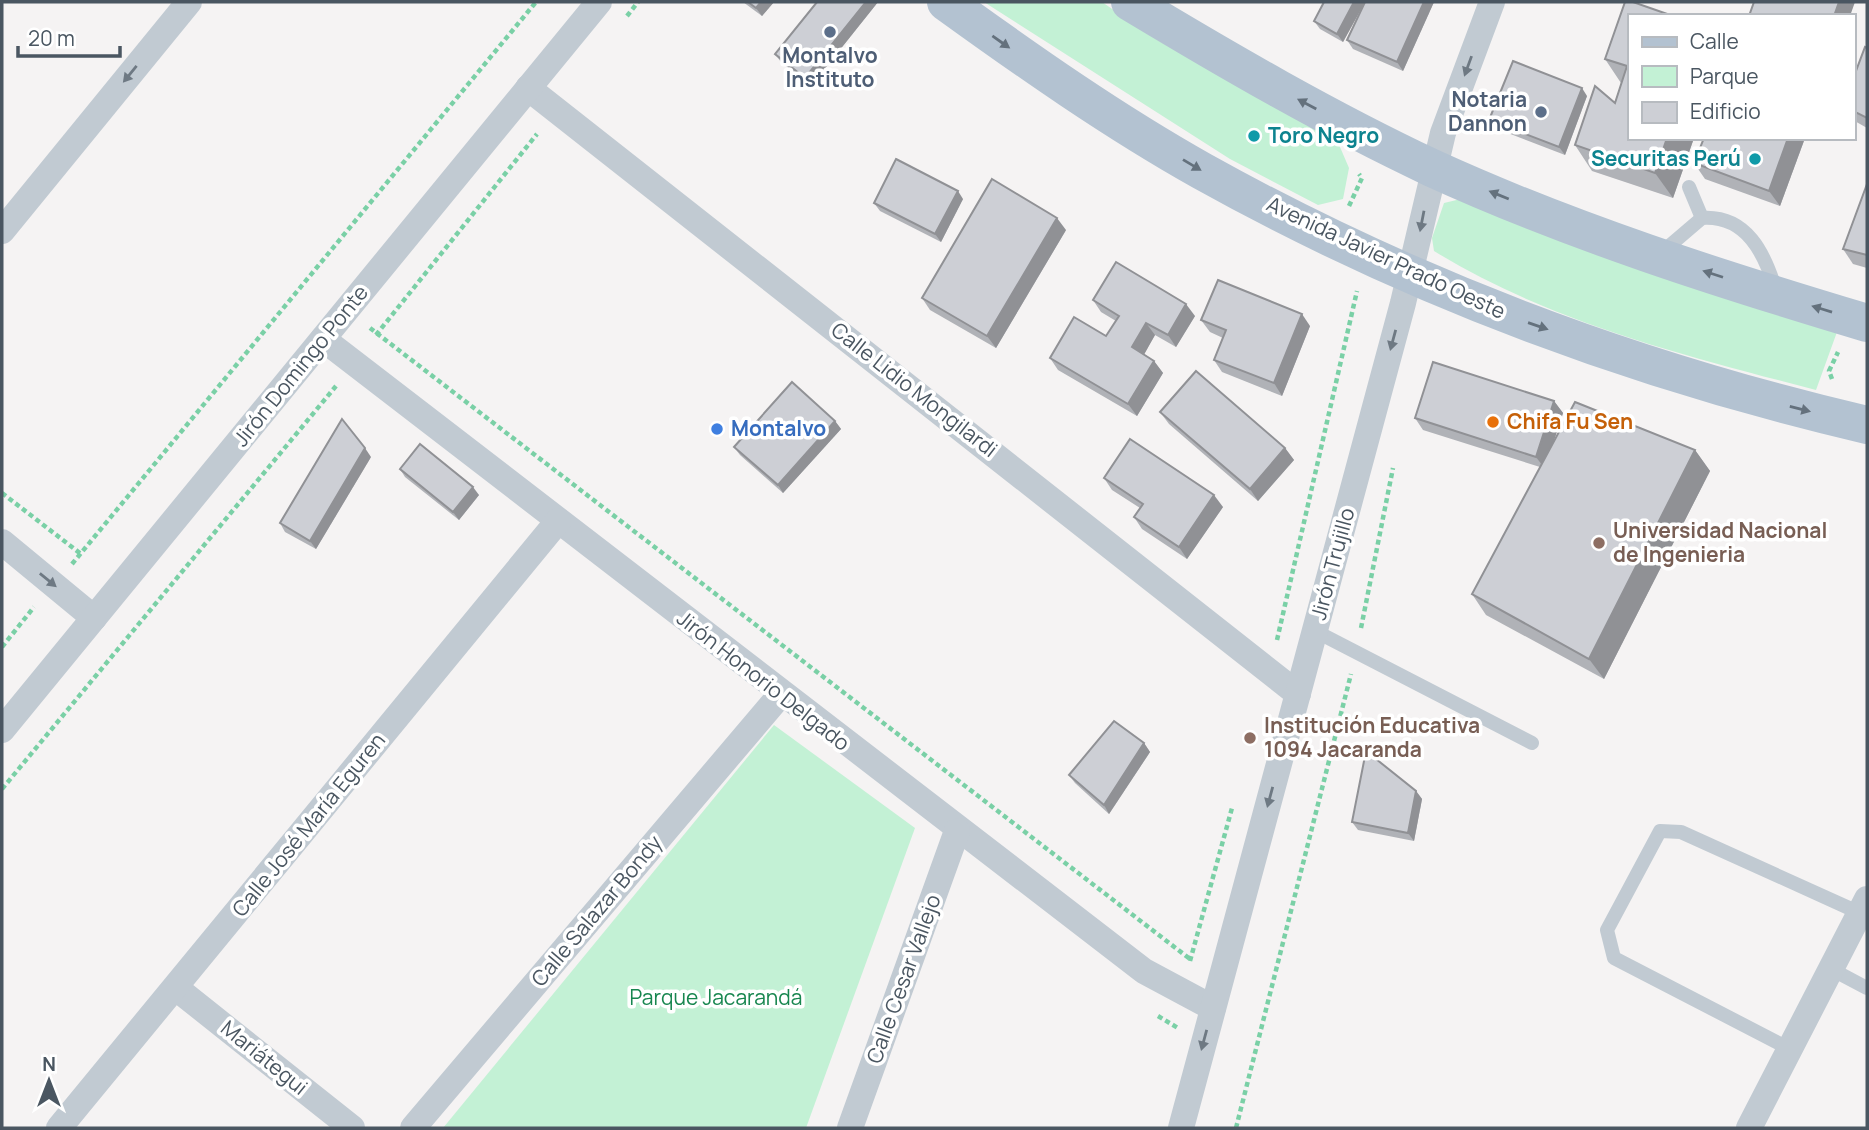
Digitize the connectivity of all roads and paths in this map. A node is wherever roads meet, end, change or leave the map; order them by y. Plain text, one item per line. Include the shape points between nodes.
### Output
1 (189, 2) edge
2 (536, 2) edge
3 (599, 2) edge
4 (638, 2) edge
5 (946, 2) edge
6 (1130, 2) edge
7 (1492, 2) edge
8 (622, 23) dead end
9 (528, 88) junction
10 (556, 110) junction
11 (1357, 130) junction
12 (1434, 168) junction
13 (1689, 187) dead end
14 (1702, 218) junction
15 (1312, 226) junction
16 (2, 231) edge
17 (1658, 256) junction
18 (1410, 274) junction
19 (1777, 296) junction
20 (348, 309) junction
21 (1867, 323) edge
22 (377, 334) junction
23 (323, 339) junction
24 (1841, 350) dead end
25 (354, 363) junction
26 (1835, 387) dead end
27 (1867, 425) edge
28 (1394, 462) dead end
29 (2, 493) edge
30 (558, 522) junction
31 (2, 542) edge
32 (80, 554) junction
33 (54, 585) junction
34 (94, 618) junction
35 (1315, 631) junction
36 (2, 647) edge
37 (1356, 652) junction
38 (781, 694) junction
39 (1298, 694) junction
40 (2, 730) edge
41 (1532, 743) dead end
42 (2, 789) edge
43 (957, 831) junction
44 (1864, 906) edge
45 (1831, 969) junction
46 (1223, 972) junction
47 (176, 988) junction
48 (1867, 988) edge
49 (1213, 1008) junction
50 (1790, 1049) junction
51 (59, 1128) edge
52 (352, 1128) edge
53 (413, 1128) edge
54 (850, 1128) edge
55 (1181, 1128) edge
56 (1236, 1128) edge
57 (1749, 1128) edge

1 -> 16 street
2 - 32 path
3 - 9 street, Jirón Domingo Ponte
4 - 8 path
5 -> 15 main road, Avenida Javier Prado Oeste via 1092,104 1202,171
11 -> 6 main road
7 -> 12 street, Jirón Trujillo
9 - 10 street, Calle Lidio Mongilardi
9 - 20 street, Jirón Domingo Ponte
10 - 22 path
10 - 39 street, Calle Lidio Mongilardi
11 - 12 main road
11 - 15 path via 1350,158 1362,178 1352,205 1326,208
17 -> 12 main road
12 -> 18 street, Jirón Trujillo
13 - 14 lane
14 - 17 lane
14 - 19 lane via 1731,221 1748,237 1767,262
15 - 18 main road, Avenida Javier Prado Oeste
19 -> 17 main road
18 -> 27 main road, Avenida Javier Prado Oeste via 1522,321 1641,362 1734,392
18 -> 35 street, Jirón Trujillo
21 -> 19 main road
20 - 22 path
20 - 23 street, Jirón Domingo Ponte
22 - 25 path
22 - 46 path via 1191,959
23 - 25 street, Jirón Honorio Delgado
23 - 34 street, Jirón Domingo Ponte
24 - 26 path via 1829,371
25 - 30 street, Jirón Honorio Delgado
25 - 42 path
28 - 37 path
29 - 32 path
30 - 38 street, Jirón Honorio Delgado
30 - 47 street, Calle José María Eguren
31 -> 33 street
32 - 33 path
33 - 34 street
33 - 36 path
34 - 40 street, Jirón Domingo Ponte
35 - 37 lane
35 - 39 street, Jirón Trujillo
37 - 41 lane
37 - 56 path
38 - 43 street, Jirón Honorio Delgado
38 - 53 street, Calle Salazar Bondy
39 -> 46 street, Jirón Trujillo
43 - 49 street, Jirón Honorio Delgado via 1144,971
43 - 54 street, Calle Cesar Vallejo
44 - 45 street
44 - 50 lane via 1669,830 1660,831 1608,930 1614,958
45 - 48 lane
45 - 50 street
46 - 49 street, Jirón Trujillo
47 - 51 street, Calle José María Eguren
47 - 52 street, Mariátegui
49 -> 55 street, Jirón Trujillo
50 - 57 street

